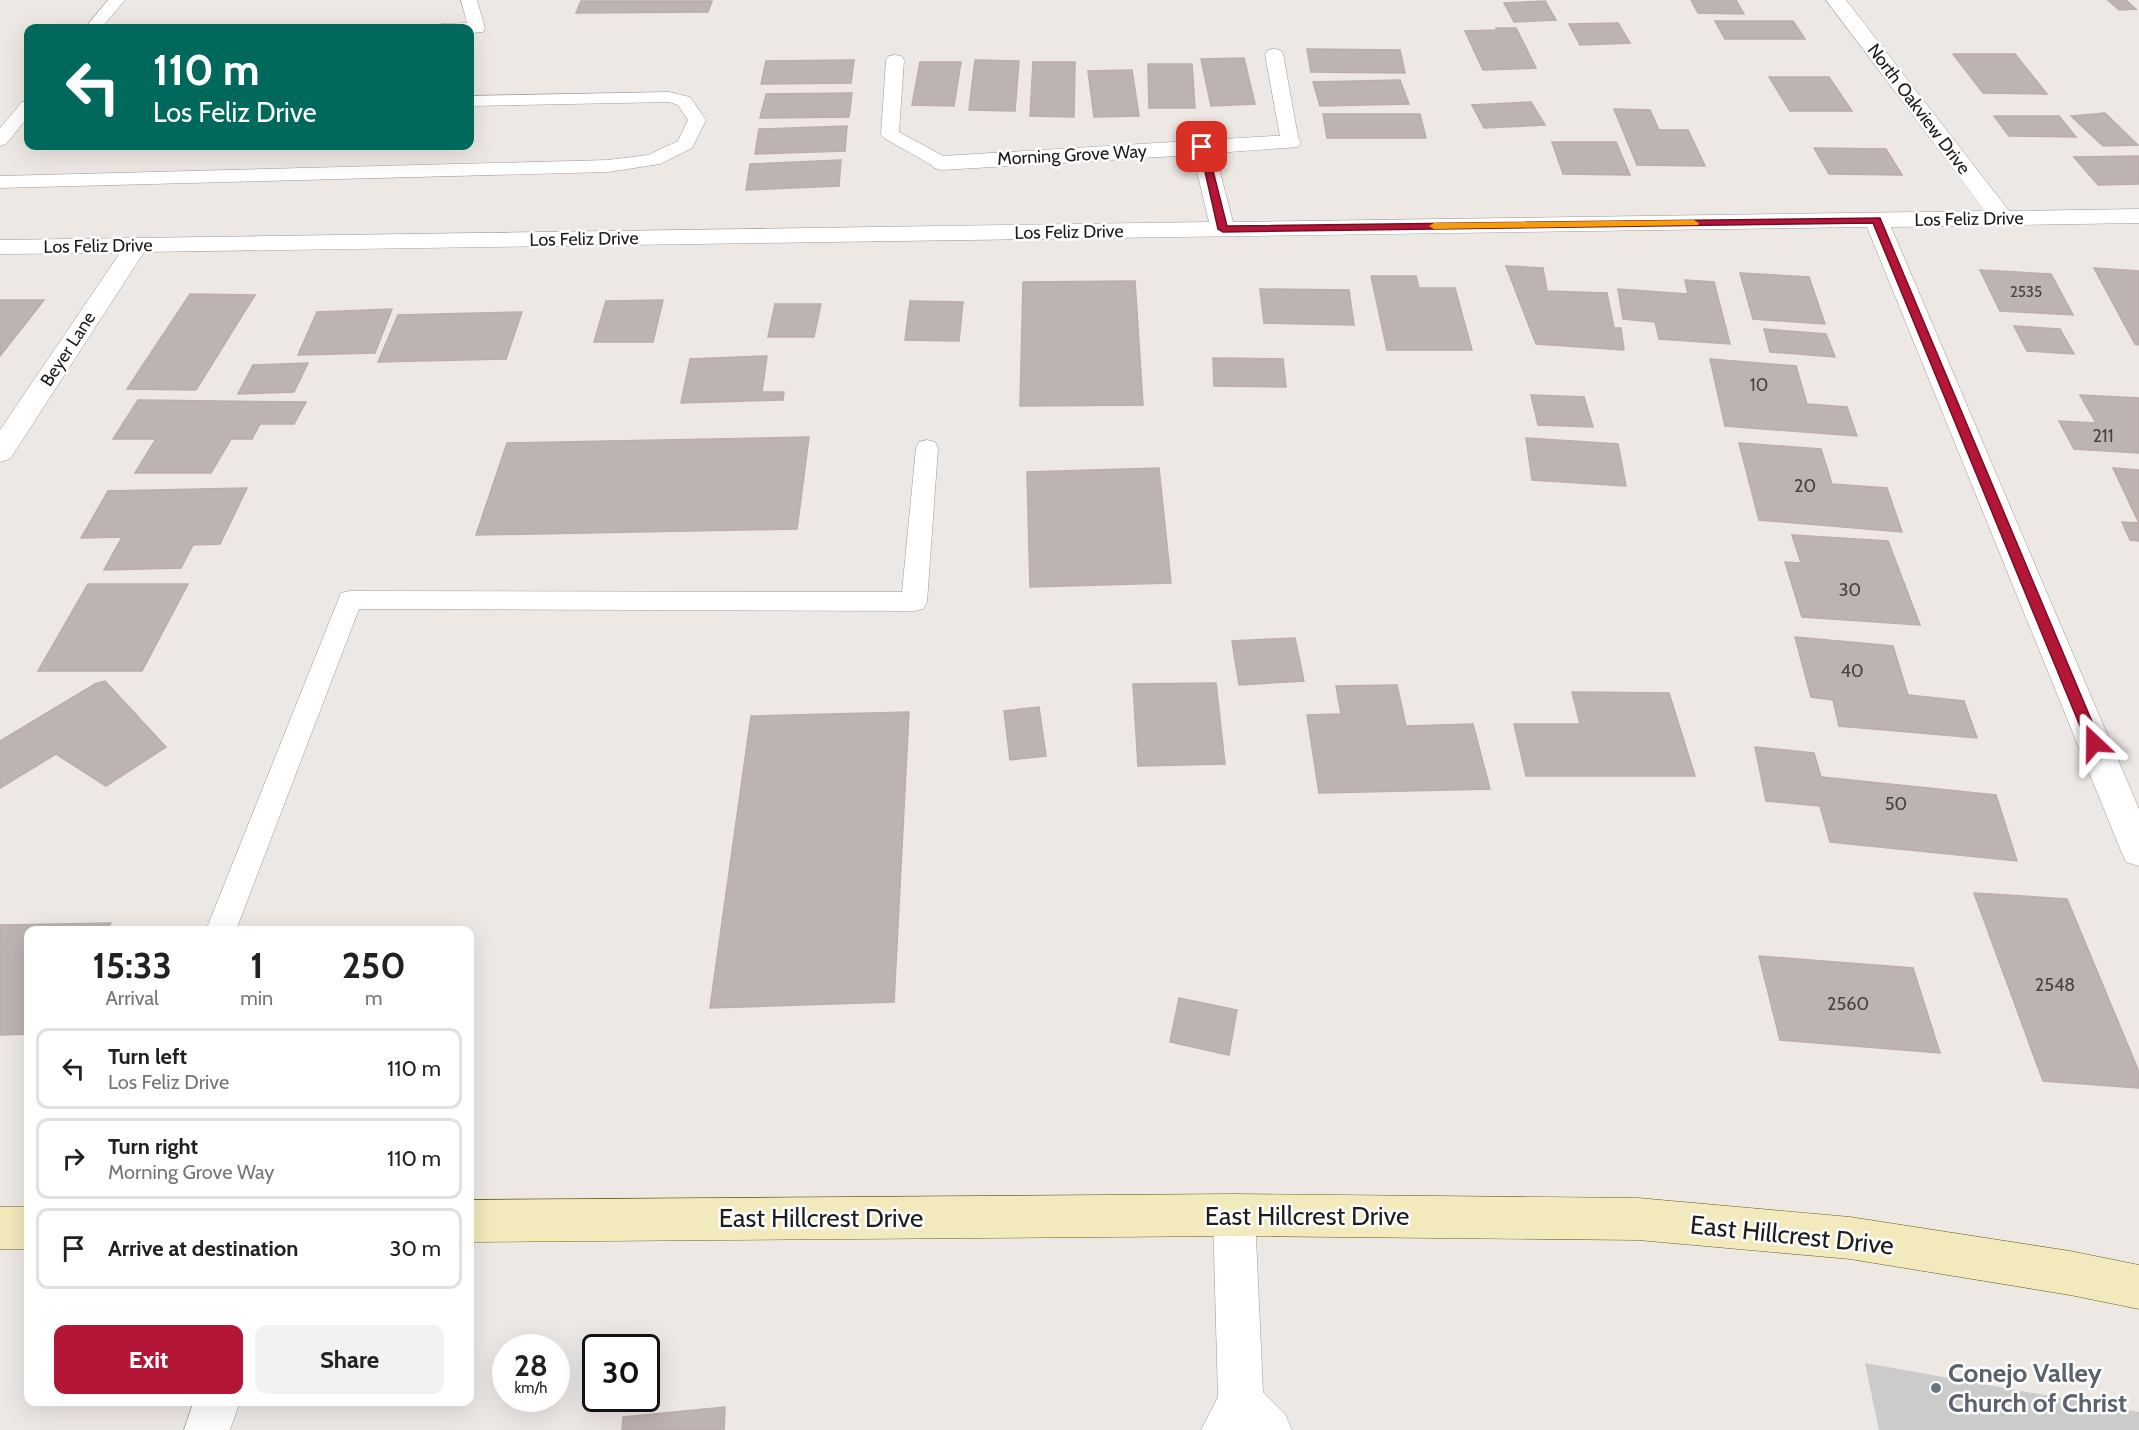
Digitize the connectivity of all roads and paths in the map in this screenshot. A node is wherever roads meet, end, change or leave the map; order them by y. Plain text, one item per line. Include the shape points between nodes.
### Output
1 (117, 0) edge
2 (469, 0) edge
3 (1836, 0) edge
4 (96, 24) edge
5 (474, 28) edge
6 (1274, 54) dead end
7 (895, 60) dead end
8 (474, 100) edge
9 (24, 113) edge
10 (0, 140) edge
11 (1290, 142) joint
12 (1202, 147) junction
13 (942, 163) joint
14 (0, 182) edge
15 (2139, 216) edge
16 (2002, 218) junction
17 (1876, 220) junction
18 (1223, 229) junction
19 (136, 245) junction
20 (0, 247) edge
21 (927, 448) dead end
22 (0, 452) edge
23 (2139, 851) edge
24 (223, 926) edge
25 (1234, 1215) junction
26 (474, 1221) edge
27 (0, 1228) edge
28 (24, 1228) edge
29 (2139, 1287) edge
30 (215, 1406) edge
31 (1245, 1421) edge
32 (207, 1430) edge

1 - 4 lane
2 - 5 lane
3 - 16 street, North Oakview Drive
6 - 11 lane
7 - 13 lane via 890,134
8 - 14 lane via 669,97 684,101 697,120 685,144 653,160 608,166
9 - 10 lane
11 - 12 street, Morning Grove Way
12 - 13 street, Morning Grove Way
12 - 18 street
15 - 16 street, Los Feliz Drive
16 - 17 street, Los Feliz Drive
17 - 18 street, Los Feliz Drive
17 - 23 street
18 - 19 street, Los Feliz Drive
19 - 20 street, Los Feliz Drive
19 - 22 street, Beyer Lane
21 - 24 lane via 914,602 350,600
25 - 26 main road, East Hillcrest Drive
25 - 29 main road, East Hillcrest Drive via 1638,1219 1850,1238
25 - 31 street
27 - 28 main road
30 - 32 street

